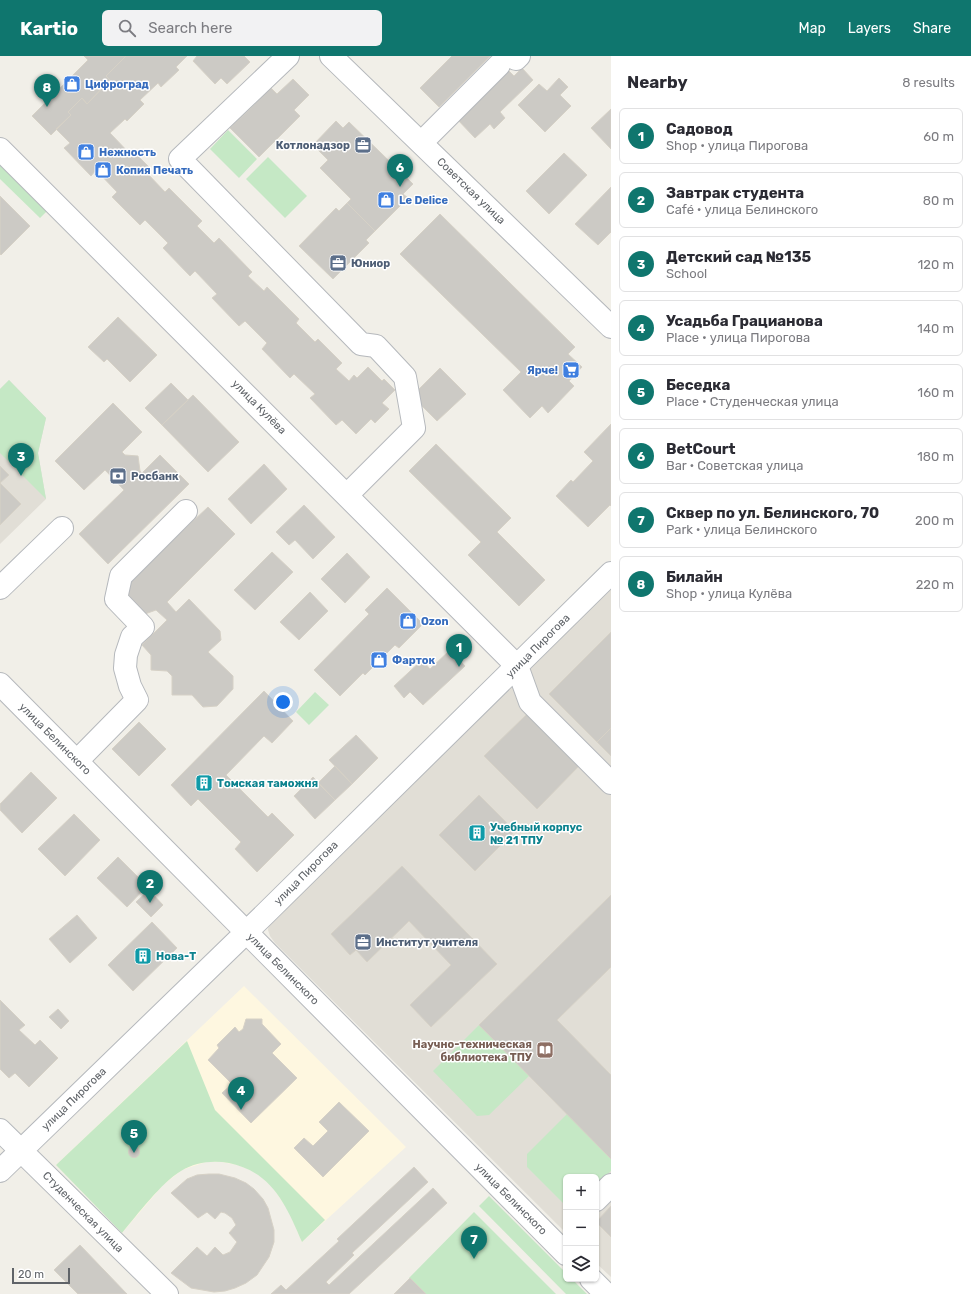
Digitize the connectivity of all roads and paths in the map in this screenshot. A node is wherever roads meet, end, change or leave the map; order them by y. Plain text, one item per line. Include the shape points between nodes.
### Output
1 (288, 56) edge
2 (331, 56) edge
3 (511, 60) edge
4 (421, 143) junction
5 (0, 149) edge
6 (611, 327) edge
7 (347, 495) junction
8 (186, 510) dead end
9 (62, 528) dead end
10 (611, 573) edge
11 (0, 588) edge
12 (517, 666) junction
13 (0, 684) edge
14 (77, 761) junction
15 (611, 783) edge
16 (246, 932) junction
17 (0, 1130) edge
18 (22, 1151) junction
19 (0, 1171) edge
20 (611, 1185) edge
21 (599, 1197) edge
22 (562, 1241) edge
23 (594, 1282) edge
24 (167, 1294) edge
25 (606, 1294) edge

1 - 7 street via 180,159 361,344 376,346 405,377 414,428
2 - 4 street, Советская улица
3 - 4 street
4 - 6 street, Советская улица
5 - 7 street, улица Кулёва
7 - 12 street, улица Кулёва
8 - 14 street via 121,576 116,599 143,627 132,637 126,655 125,668 137,700
9 - 11 street
10 - 12 street, улица Пирогова
12 - 15 street via 530,702
12 - 16 street, улица Пирогова
13 - 14 street, улица Белинского
14 - 16 street, улица Белинского
16 - 18 street, улица Пирогова
16 - 22 street, улица Белинского
17 - 18 street, Студенческая улица
18 - 19 street, улица Пирогова
18 - 24 street, Студенческая улица
20 - 21 street
23 - 25 street

